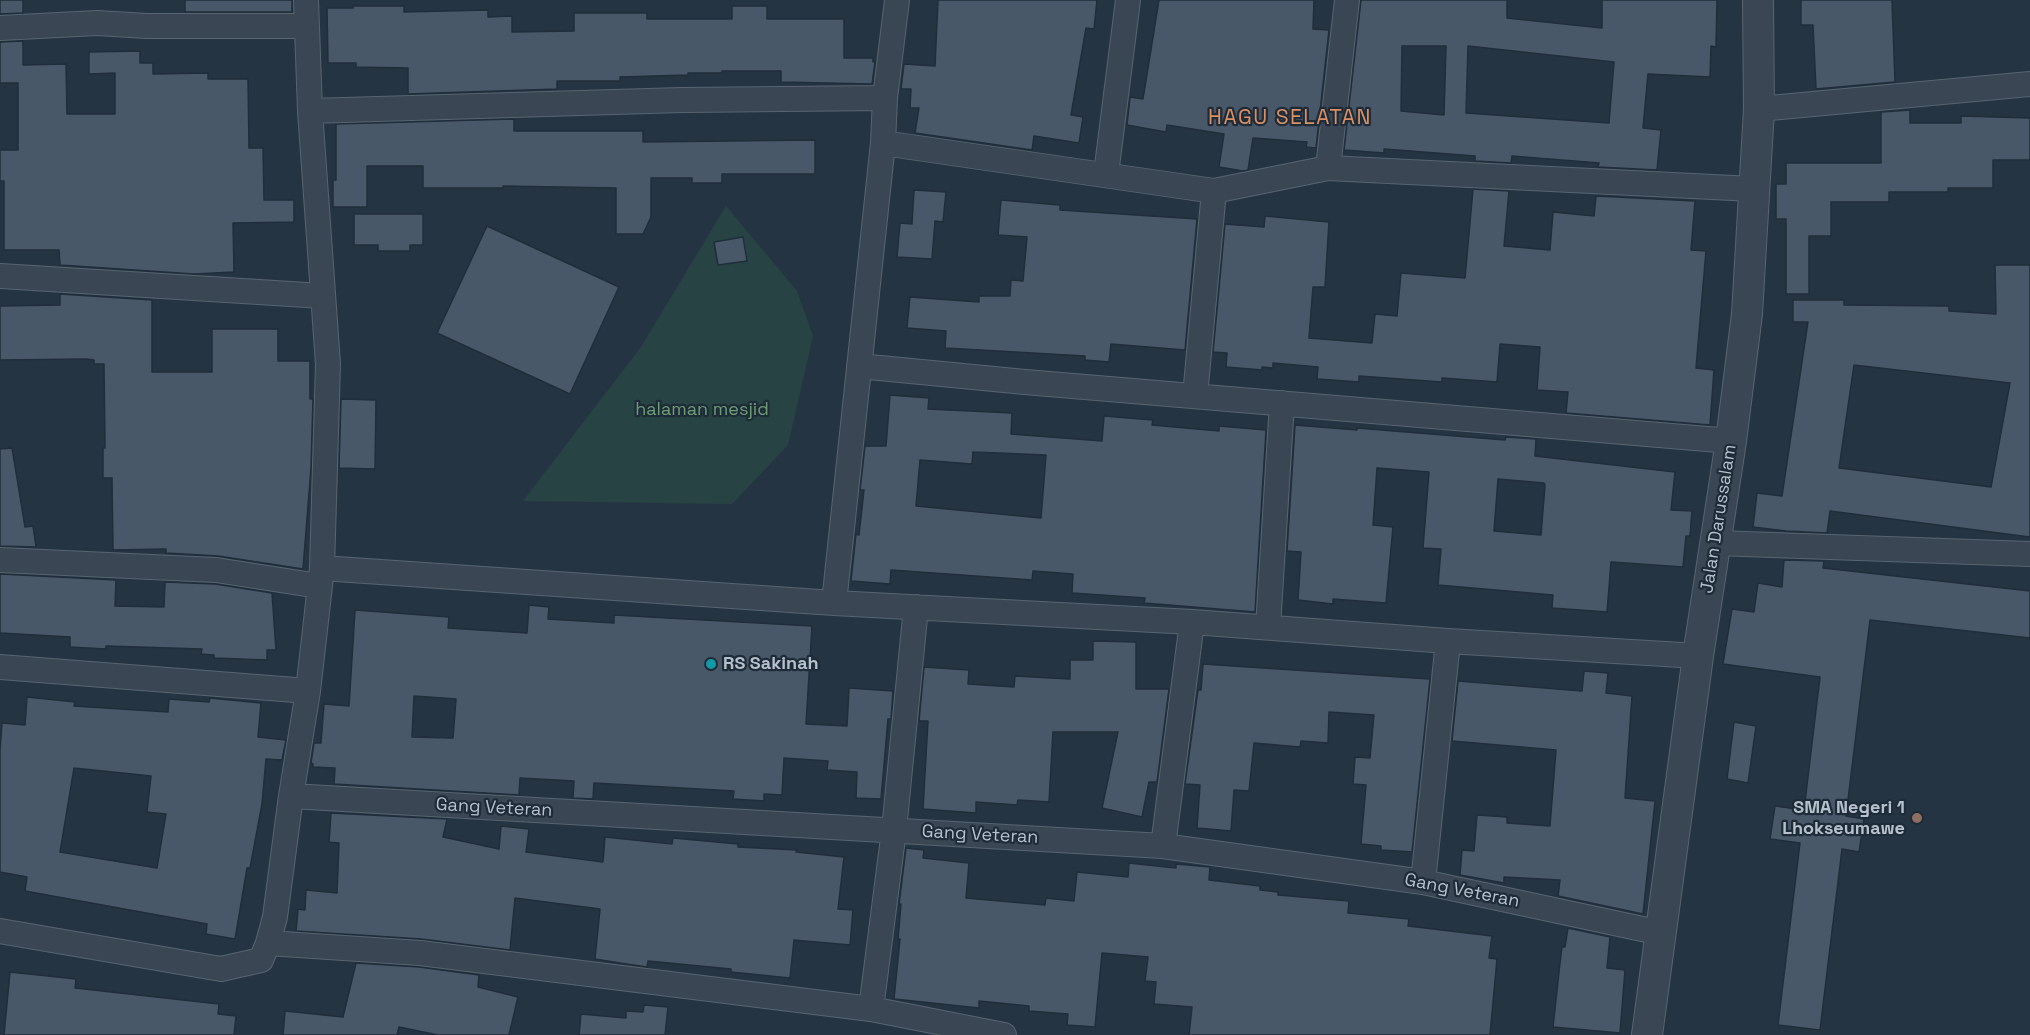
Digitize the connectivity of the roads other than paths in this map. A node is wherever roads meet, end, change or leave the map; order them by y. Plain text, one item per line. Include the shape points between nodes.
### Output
1 (306, 0) edge
2 (897, 0) edge
3 (1128, 0) edge
4 (1347, 0) edge
5 (1758, 0) edge
6 (306, 26) junction
7 (0, 28) edge
8 (2030, 84) edge
9 (885, 98) junction
10 (1759, 109) junction
11 (310, 111) junction
12 (883, 143) junction
13 (1328, 168) junction
14 (1106, 174) junction
15 (1754, 189) junction
16 (1214, 191) junction
17 (0, 276) edge
18 (323, 296) junction
19 (859, 366) junction
20 (1195, 396) junction
21 (1282, 403) junction
22 (1731, 441) junction
23 (1716, 543) junction
24 (2030, 554) edge
25 (0, 560) edge
26 (321, 577) junction
27 (834, 603) junction
28 (916, 607) junction
29 (1192, 622) junction
30 (1268, 627) junction
31 (1448, 641) junction
32 (1698, 656) junction
33 (0, 667) edge
34 (308, 691) junction
35 (291, 796) junction
36 (894, 830) junction
37 (1163, 846) junction
38 (1423, 882) junction
39 (0, 931) edge
40 (1661, 933) junction
41 (268, 943) junction
42 (871, 1009) junction
43 (1004, 1035) edge
44 (1647, 1035) edge

1 - 6 street
2 - 9 street
3 - 14 street
4 - 13 street
5 - 10 street, Jalan Darussalam
6 - 7 street via 97,23
6 - 11 street
8 - 10 street
9 - 11 street
9 - 12 street
10 - 15 street, Jalan Darussalam
11 - 18 street
12 - 14 street
12 - 19 street
13 - 15 street
13 - 16 street
14 - 16 street
15 - 22 street, Jalan Darussalam via 1747,314
16 - 20 street
17 - 18 street
18 - 26 street via 328,364
19 - 20 street
19 - 27 street
20 - 21 street
21 - 22 street
21 - 30 street
22 - 23 street, Jalan Darussalam
23 - 24 street
23 - 32 street, Jalan Darussalam
25 - 26 street
26 - 27 street
26 - 34 street
27 - 28 street
28 - 29 street
28 - 36 street
29 - 30 street
29 - 37 street
30 - 31 street
31 - 32 street
31 - 38 street
32 - 40 street, Jalan Darussalam
33 - 34 street
34 - 35 street
35 - 36 street, Gang Veteran
35 - 41 street
36 - 37 street, Gang Veteran
36 - 42 street
37 - 38 street, Gang Veteran
38 - 40 street, Gang Veteran
39 - 41 street via 221,969 261,960
40 - 44 street, Jalan Darussalam
41 - 42 street via 420,953
42 - 43 street

